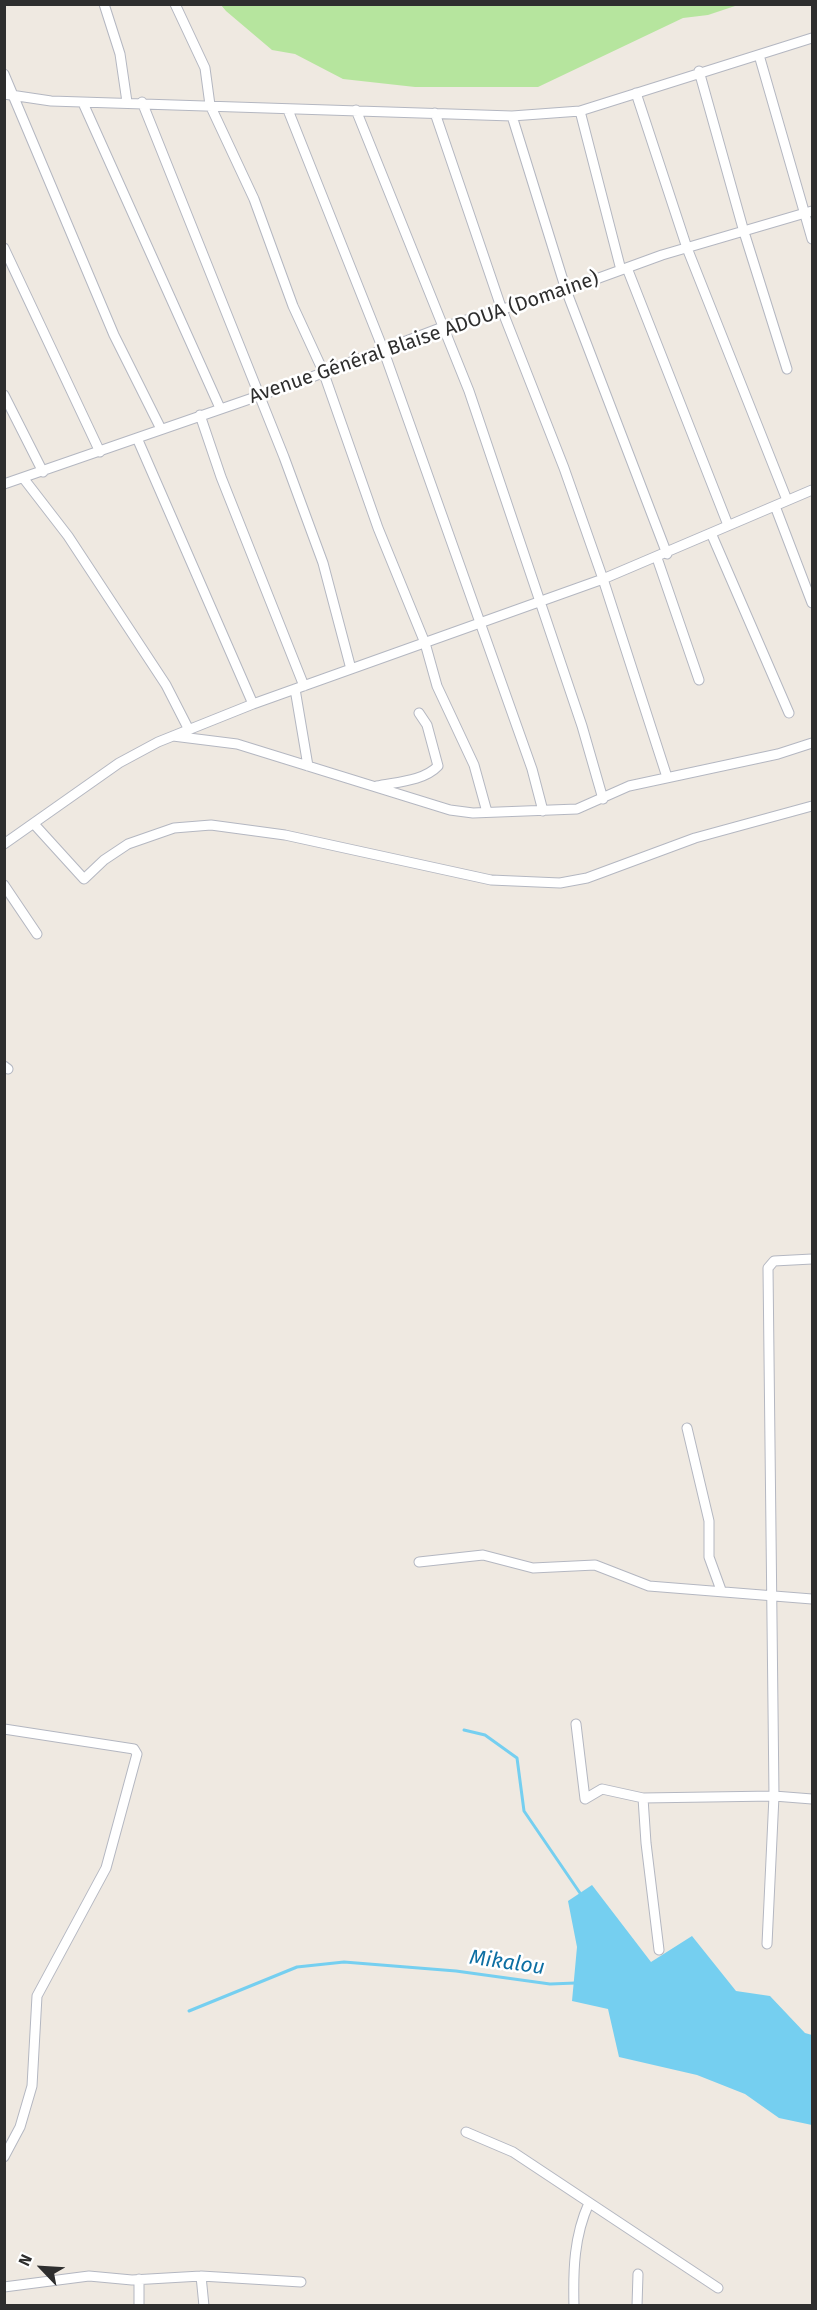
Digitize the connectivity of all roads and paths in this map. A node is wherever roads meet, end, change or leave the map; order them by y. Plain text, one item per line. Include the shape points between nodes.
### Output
1 (104, 4) edge
2 (175, 4) edge
3 (813, 38) edge
4 (759, 55) junction
5 (699, 71) junction
6 (4, 74) edge
7 (636, 93) junction
8 (8, 94) edge
9 (127, 102) junction
10 (142, 102) junction
11 (83, 103) junction
12 (210, 105) junction
13 (288, 110) junction
14 (356, 110) junction
15 (580, 111) junction
16 (435, 113) junction
17 (512, 116) junction
18 (809, 212) edge
19 (744, 232) junction
20 (813, 239) edge
21 (4, 248) edge
22 (687, 248) junction
23 (624, 269) junction
24 (566, 290) junction
25 (502, 310) junction
26 (443, 327) junction
27 (383, 349) junction
28 (787, 369) dead end
29 (323, 371) junction
30 (258, 394) junction
31 (4, 395) edge
32 (220, 408) junction
33 (200, 415) junction
34 (161, 429) junction
35 (137, 438) junction
36 (100, 452) junction
37 (43, 472) junction
38 (24, 479) junction
39 (4, 484) edge
40 (813, 490) edge
41 (788, 500) junction
42 (775, 506) junction
43 (728, 525) junction
44 (711, 533) junction
45 (667, 554) junction
46 (657, 558) junction
47 (603, 579) junction
48 (541, 602) junction
49 (813, 603) edge
50 (482, 623) junction
51 (425, 644) junction
52 (351, 669) junction
53 (699, 680) dead end
54 (299, 688) junction
55 (253, 704) junction
56 (418, 713) dead end
57 (789, 713) dead end
58 (188, 729) junction
59 (172, 736) junction
60 (813, 743) edge
61 (308, 766) junction
62 (667, 777) junction
63 (375, 787) junction
64 (603, 799) junction
65 (813, 806) edge
66 (543, 811) junction
67 (487, 812) junction
68 (34, 824) junction
69 (4, 844) edge
70 (4, 885) edge
71 (37, 934) dead end
72 (813, 1258) edge
73 (687, 1428) dead end
74 (419, 1562) dead end
75 (721, 1590) junction
76 (772, 1594) junction
77 (813, 1599) edge
78 (576, 1724) dead end
79 (4, 1730) edge
80 (774, 1796) junction
81 (643, 1798) junction
82 (813, 1799) edge
83 (767, 1944) dead end
84 (659, 1950) dead end
85 (465, 2132) dead end
86 (4, 2157) edge
87 (589, 2203) junction
88 (638, 2274) dead end
89 (201, 2276) junction
90 (139, 2279) junction
91 (301, 2282) dead end
92 (4, 2287) edge
93 (718, 2288) dead end
94 (139, 2306) edge
95 (204, 2306) edge
96 (574, 2306) edge
97 (637, 2306) edge

1 - 9 street via 120,54
2 - 12 street via 205,68
3 - 4 street
4 - 5 street
4 - 18 street
5 - 7 street
5 - 19 street
6 - 8 street
7 - 15 street
7 - 22 street
8 - 11 street
8 - 34 street via 114,335
9 - 10 street
9 - 11 street
10 - 12 street
10 - 30 street
11 - 32 street
12 - 13 street
12 - 29 street via 254,199 293,306
13 - 14 street
13 - 27 street
14 - 16 street
14 - 26 street
15 - 17 street
15 - 23 street
16 - 17 street
16 - 25 street
17 - 24 street
18 - 19 street, Avenue Général Blaise ADOUA (Domaine)
18 - 20 street
19 - 22 street, Avenue Général Blaise ADOUA (Domaine)
19 - 28 street
21 - 36 street
22 - 23 street, Avenue Général Blaise ADOUA (Domaine)
22 - 41 street
23 - 24 street, Avenue Général Blaise ADOUA (Domaine)
23 - 43 street
24 - 25 street, Avenue Général Blaise ADOUA (Domaine)
24 - 45 street
25 - 26 street, Avenue Général Blaise ADOUA (Domaine)
25 - 47 street
26 - 27 street, Avenue Général Blaise ADOUA (Domaine)
26 - 48 street via 469,391
27 - 29 street, Avenue Général Blaise ADOUA (Domaine)
27 - 50 street
29 - 30 street, Avenue Général Blaise ADOUA (Domaine)
29 - 51 street via 378,528
30 - 32 street, Avenue Général Blaise ADOUA (Domaine)
30 - 52 street via 323,563
31 - 37 street
32 - 33 street, Avenue Général Blaise ADOUA (Domaine)
33 - 34 street, Avenue Général Blaise ADOUA (Domaine)
33 - 54 street
34 - 35 street, Avenue Général Blaise ADOUA (Domaine)
35 - 36 street, Avenue Général Blaise ADOUA (Domaine)
35 - 55 street
36 - 37 street, Avenue Général Blaise ADOUA (Domaine)
37 - 38 street, Avenue Général Blaise ADOUA (Domaine)
38 - 39 street, Avenue Général Blaise ADOUA (Domaine)
38 - 58 street via 68,536 166,685
40 - 41 street
41 - 42 street
42 - 43 street
42 - 49 street
43 - 44 street
44 - 45 street
44 - 57 street
45 - 46 street
46 - 47 street
46 - 53 street
47 - 48 street
47 - 62 street
48 - 50 street
48 - 64 street
50 - 51 street
50 - 66 street
51 - 52 street
51 - 67 street via 437,686 474,765
52 - 54 street
54 - 55 street
54 - 61 street
55 - 58 street
56 - 63 street via 427,725 438,766 412,779
58 - 59 street
59 - 61 street via 237,744
59 - 68 street via 119,763
60 - 62 street
61 - 63 street
62 - 64 street via 629,786
63 - 67 street via 450,810
64 - 66 street via 577,809
65 - 68 street via 695,838 587,878 560,883 491,880 285,835 211,825 174,828 128,844 84,879
66 - 67 street
68 - 69 street
70 - 71 street
72 - 76 street via 774,1261 768,1268
73 - 75 street via 709,1521 709,1557
74 - 75 street via 483,1555 533,1568 595,1565 649,1586
75 - 76 street
76 - 77 street
76 - 80 street
78 - 81 street via 585,1799 602,1789
79 - 86 street via 134,1749 137,1754 106,1868 37,1996 32,2086 20,2127
80 - 81 street
80 - 82 street
80 - 83 street
81 - 84 street
85 - 87 street via 513,2152
87 - 93 street
87 - 96 street via 577,2237
88 - 97 street
89 - 90 street
89 - 91 street
89 - 95 street
90 - 92 street via 88,2276
90 - 94 street

